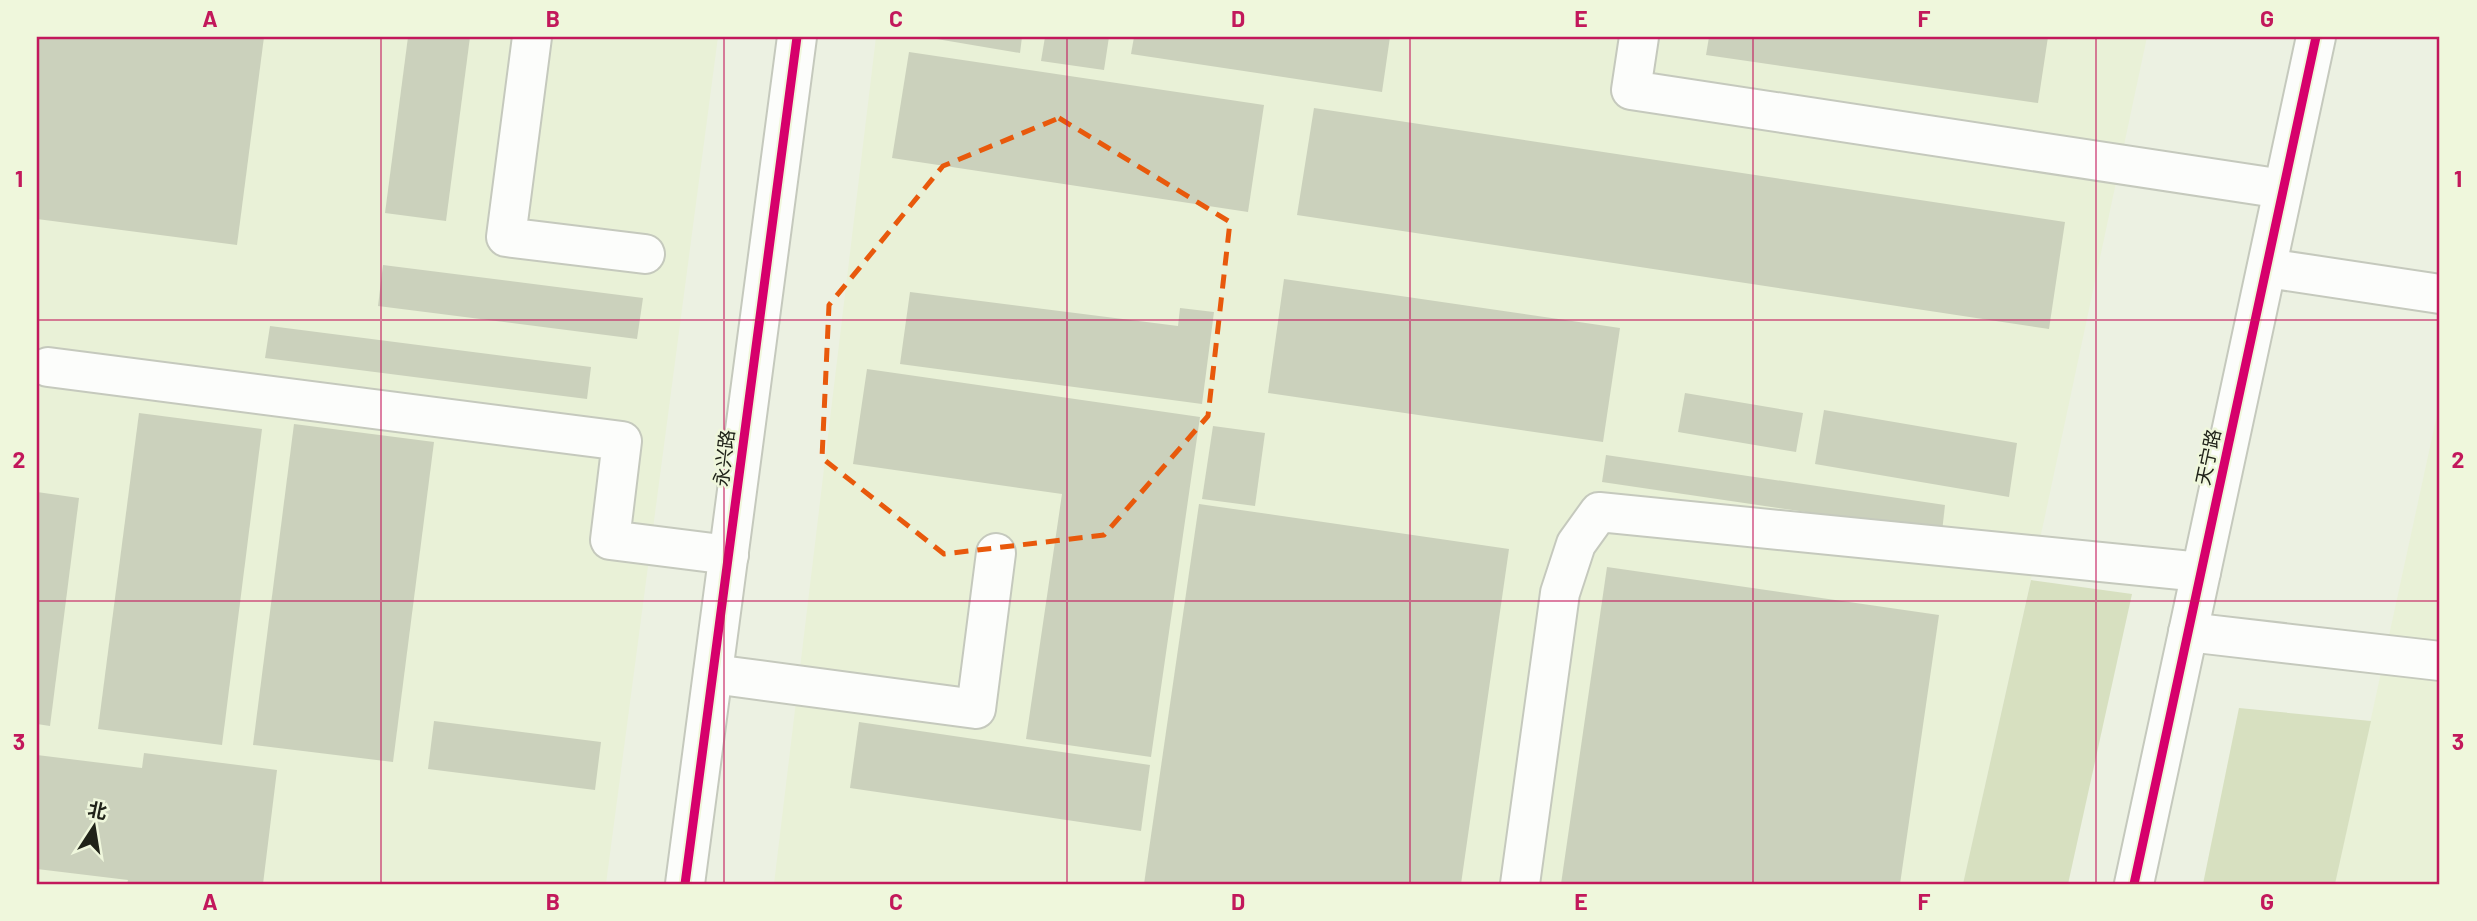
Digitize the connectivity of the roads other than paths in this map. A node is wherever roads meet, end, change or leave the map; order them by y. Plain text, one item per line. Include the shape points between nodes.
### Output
1 (532, 37) edge
2 (797, 37) edge
3 (1639, 37) edge
4 (2316, 37) edge
5 (2283, 189) junction
6 (645, 254) dead end
7 (2267, 268) junction
8 (2440, 293) edge
9 (48, 367) dead end
10 (996, 553) dead end
11 (729, 555) junction
12 (2201, 572) junction
13 (2188, 632) junction
14 (2440, 661) edge
15 (713, 674) junction
16 (685, 884) edge
17 (1520, 884) edge
18 (2134, 884) edge

1 - 6 street via 506,237
2 - 11 street, 永兴路
3 - 5 street via 1631,90
4 - 5 street, 天宁路
5 - 7 street, 天宁路
7 - 8 street
7 - 12 street, 天宁路
9 - 11 street via 622,441 610,540
10 - 15 street via 976,709
11 - 15 street, 永兴路
12 - 13 street, 天宁路
12 - 17 street via 1599,512 1576,544 1560,593
13 - 14 street
13 - 18 street, 天宁路
15 - 16 street, 永兴路

